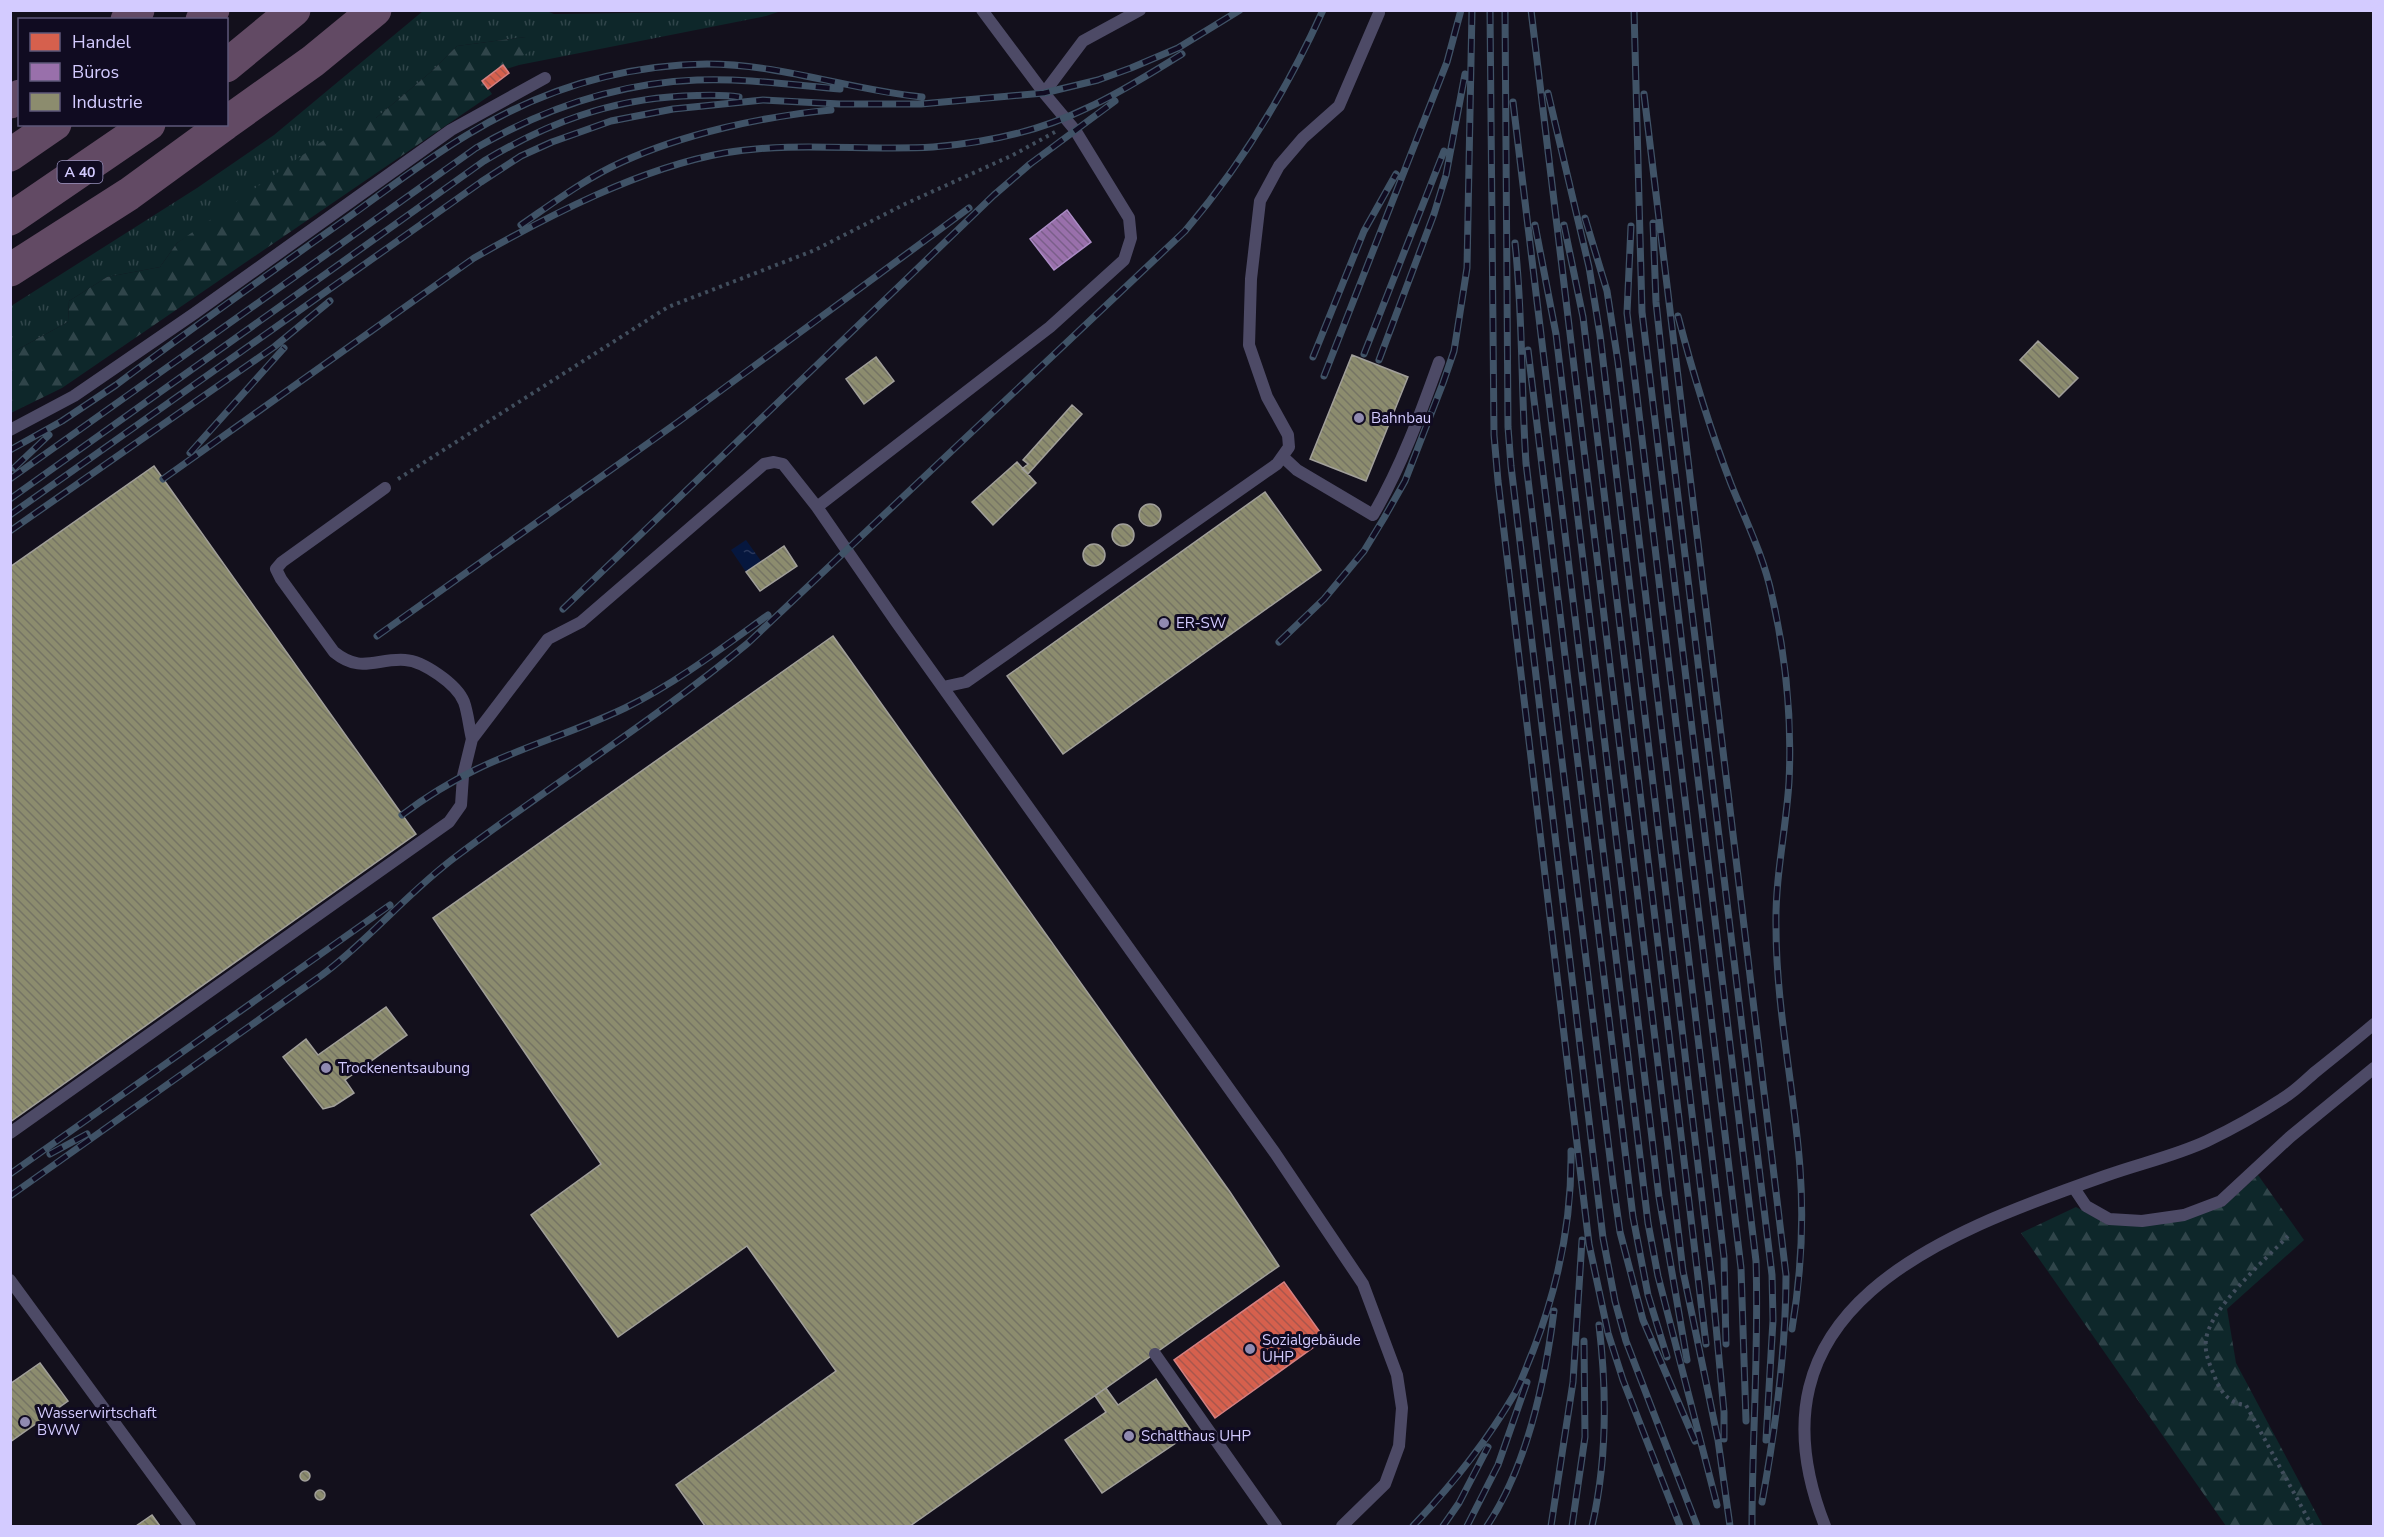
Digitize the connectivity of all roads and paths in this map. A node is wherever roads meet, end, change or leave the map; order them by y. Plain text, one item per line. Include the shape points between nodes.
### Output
1 (294, 10) edge
2 (375, 10) edge
3 (982, 10) edge
4 (1140, 10) edge
5 (1379, 13) dead end
6 (228, 64) edge
7 (545, 78) dead end
8 (1044, 93) junction
9 (228, 123) edge
10 (1070, 124) junction
11 (52, 126) edge
12 (146, 126) edge
13 (223, 126) edge
14 (10, 155) edge
15 (10, 219) edge
16 (10, 270) edge
17 (1438, 362) dead end
18 (10, 430) edge
19 (1283, 458) junction
20 (385, 488) joint
21 (817, 507) junction
22 (943, 687) junction
23 (472, 738) junction
24 (2373, 1024) edge
25 (2373, 1068) edge
26 (10, 1133) edge
27 (2074, 1188) junction
28 (2288, 1236) dead end
29 (10, 1280) edge
30 (1155, 1354) dead end
31 (1822, 1525) edge
32 (190, 1527) edge
33 (1276, 1527) edge
34 (1342, 1527) edge
35 (2312, 1527) edge

1 - 6 highway
2 - 9 highway
3 - 8 lane
4 - 8 lane via 1083,41
5 - 19 lane via 1339,106 1303,138 1280,166 1260,201 1251,279 1249,345 1267,397 1288,435
7 - 18 lane via 451,130 74,396
8 - 10 lane
10 - 20 path via 815,250 668,307
10 - 21 lane via 1129,218 1131,238 1124,260 1050,327
11 - 14 highway
12 - 15 highway, A 40
13 - 16 highway via 129,194
17 - 19 lane via 1392,482 1373,514
19 - 22 lane via 966,682
20 - 23 lane via 276,569 334,652 344,660 373,665 405,660 429,667 463,700
21 - 22 lane
21 - 23 lane via 783,464 764,464 581,622 548,639
22 - 34 lane via 1275,1152 1363,1284 1397,1375 1402,1408 1399,1446 1385,1484
23 - 26 lane via 460,805 449,822
24 - 27 lane via 2284,1098 2206,1141
25 - 27 lane via 2221,1201 2184,1215 2142,1221 2109,1219 2086,1206
27 - 31 lane via 1938,1245 1886,1277 1849,1311 1815,1368 1808,1400 1805,1432 1810,1477
28 - 35 path via 2223,1304 2209,1327 2206,1354 2229,1400 2246,1405
29 - 32 lane
30 - 33 lane

